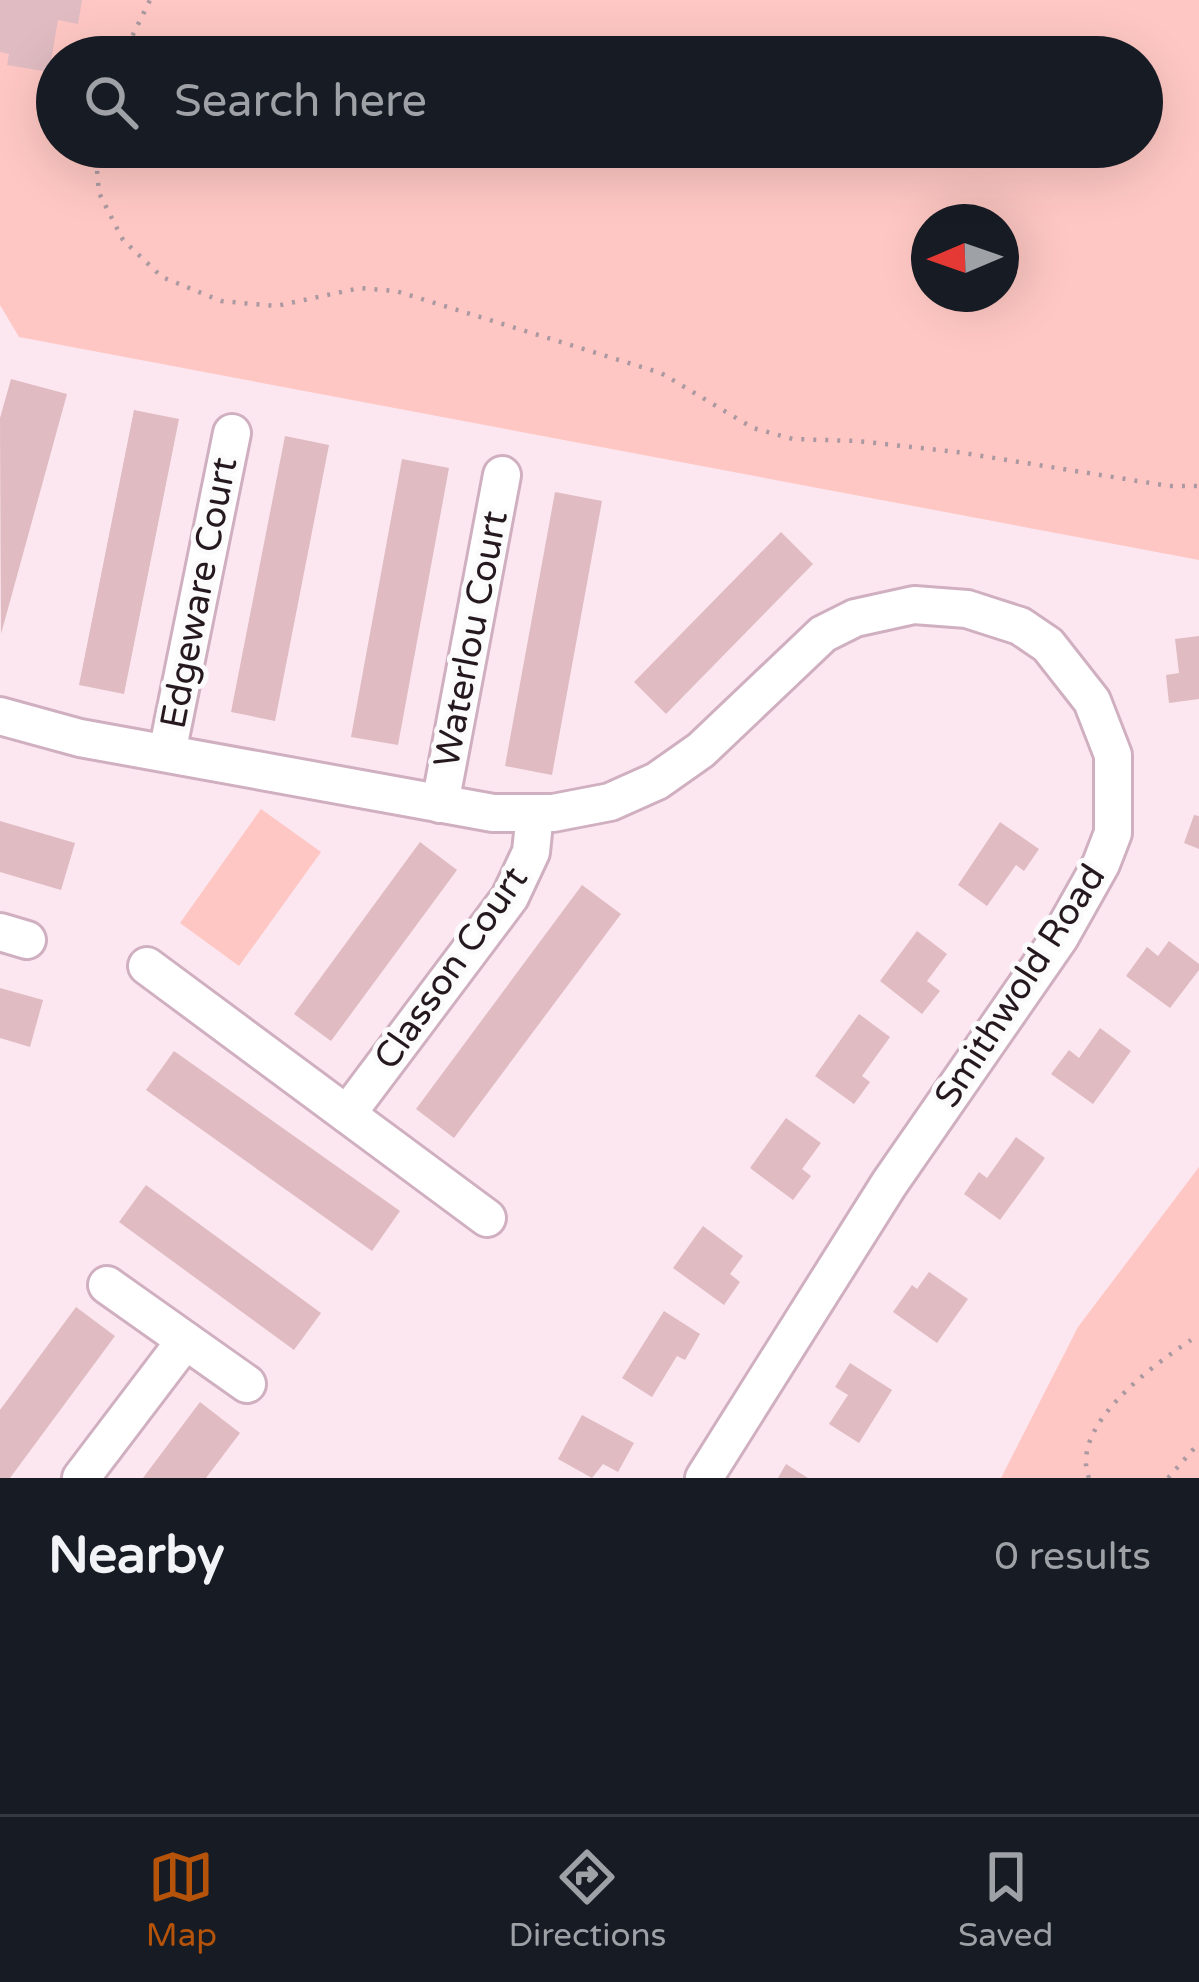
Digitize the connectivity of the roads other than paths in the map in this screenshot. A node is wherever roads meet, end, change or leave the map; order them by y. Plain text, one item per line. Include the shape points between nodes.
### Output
1 (232, 433) dead end
2 (502, 475) dead end
3 (0, 716) edge
4 (167, 753) junction
5 (440, 804) junction
6 (535, 813) junction
7 (147, 966) dead end
8 (347, 1114) junction
9 (488, 1218) dead end
10 (107, 1285) dead end
11 (185, 1341) junction
12 (247, 1384) dead end
13 (81, 1478) edge
14 (704, 1478) edge

1 - 4 street, Edgeware Court
2 - 5 street, Waterlou Court
3 - 4 street, Smithwold Road
4 - 5 street, Smithwold Road
5 - 6 street, Smithwold Road
6 - 8 street, Classon Court via 531,852 510,897
6 - 14 street, Smithwold Road via 610,802 657,781 823,634 914,605 968,609 1048,645 1092,701 1114,755 1113,832 1102,864
7 - 8 street
8 - 9 street
10 - 11 street
11 - 12 street
11 - 13 street

